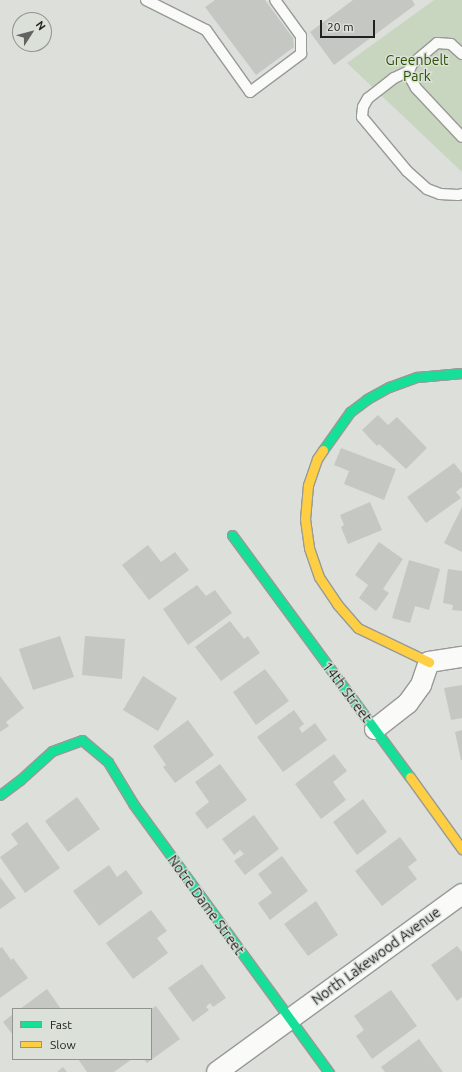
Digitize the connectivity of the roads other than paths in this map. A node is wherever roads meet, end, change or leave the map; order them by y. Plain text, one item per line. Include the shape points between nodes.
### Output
1 (275, 0) edge
2 (151, 1) edge
3 (462, 54) edge
4 (409, 71) junction
5 (462, 137) edge
6 (462, 194) edge
7 (462, 373) edge
8 (232, 535) dead end
9 (462, 658) edge
10 (429, 662) junction
11 (375, 730) junction
12 (0, 795) edge
13 (462, 849) edge
14 (462, 894) edge
15 (290, 1018) junction
16 (217, 1072) edge
17 (329, 1072) edge

1 - 2 lane via 301,36 301,54 250,92 206,30
3 - 4 lane via 451,44 437,43 412,64
4 - 5 lane via 416,88
4 - 6 lane via 394,78 368,98 363,107 362,117 407,171 427,189 440,194
7 - 10 street via 417,377 389,386 367,399 350,412 329,440 317,459 308,485 305,519 309,548 319,577 337,604 358,628
8 - 11 street, 14th Street
9 - 10 street
10 - 11 street via 421,685 408,703
11 - 13 street, 14th Street
12 - 15 street, Notre Dame Street via 52,750 82,740 108,762 134,805
14 - 15 street, North Lakewood Avenue
15 - 16 street, North Lakewood Avenue
15 - 17 street, Notre Dame Street

